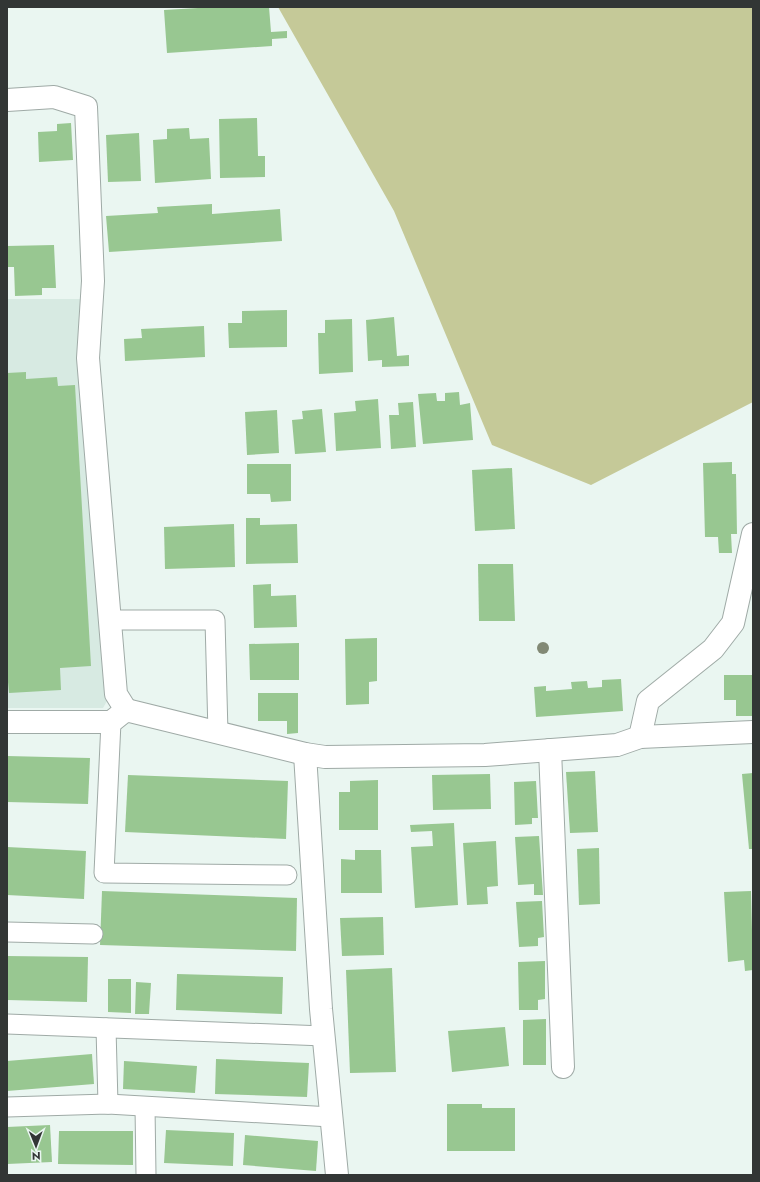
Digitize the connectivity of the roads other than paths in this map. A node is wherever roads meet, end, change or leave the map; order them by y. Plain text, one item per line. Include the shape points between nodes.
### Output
1 (7, 100) edge
2 (753, 534) edge
3 (110, 620) junction
4 (119, 716) junction
5 (7, 722) edge
6 (753, 732) edge
7 (218, 733) junction
8 (640, 737) junction
9 (550, 750) junction
10 (305, 754) junction
11 (288, 875) dead end
12 (7, 932) edge
13 (93, 934) dead end
14 (7, 1024) edge
15 (106, 1028) junction
16 (324, 1036) junction
17 (563, 1066) dead end
18 (108, 1104) junction
19 (7, 1107) edge
20 (146, 1107) junction
21 (331, 1117) junction
22 (146, 1175) edge
23 (337, 1175) edge

1 - 3 street via 54,97 86,106 93,281 88,358
2 - 8 street via 733,623 713,649 648,701
3 - 4 street
3 - 7 lane via 215,620
4 - 5 street
4 - 7 street
4 - 11 lane via 104,873
6 - 8 street
7 - 10 street
8 - 9 street via 617,745
9 - 10 street via 485,755
9 - 17 street
10 - 16 street
12 - 13 lane
14 - 15 lane
15 - 16 lane
15 - 18 lane
16 - 21 street
18 - 19 lane
18 - 20 lane
20 - 21 lane
20 - 22 lane
21 - 23 street

